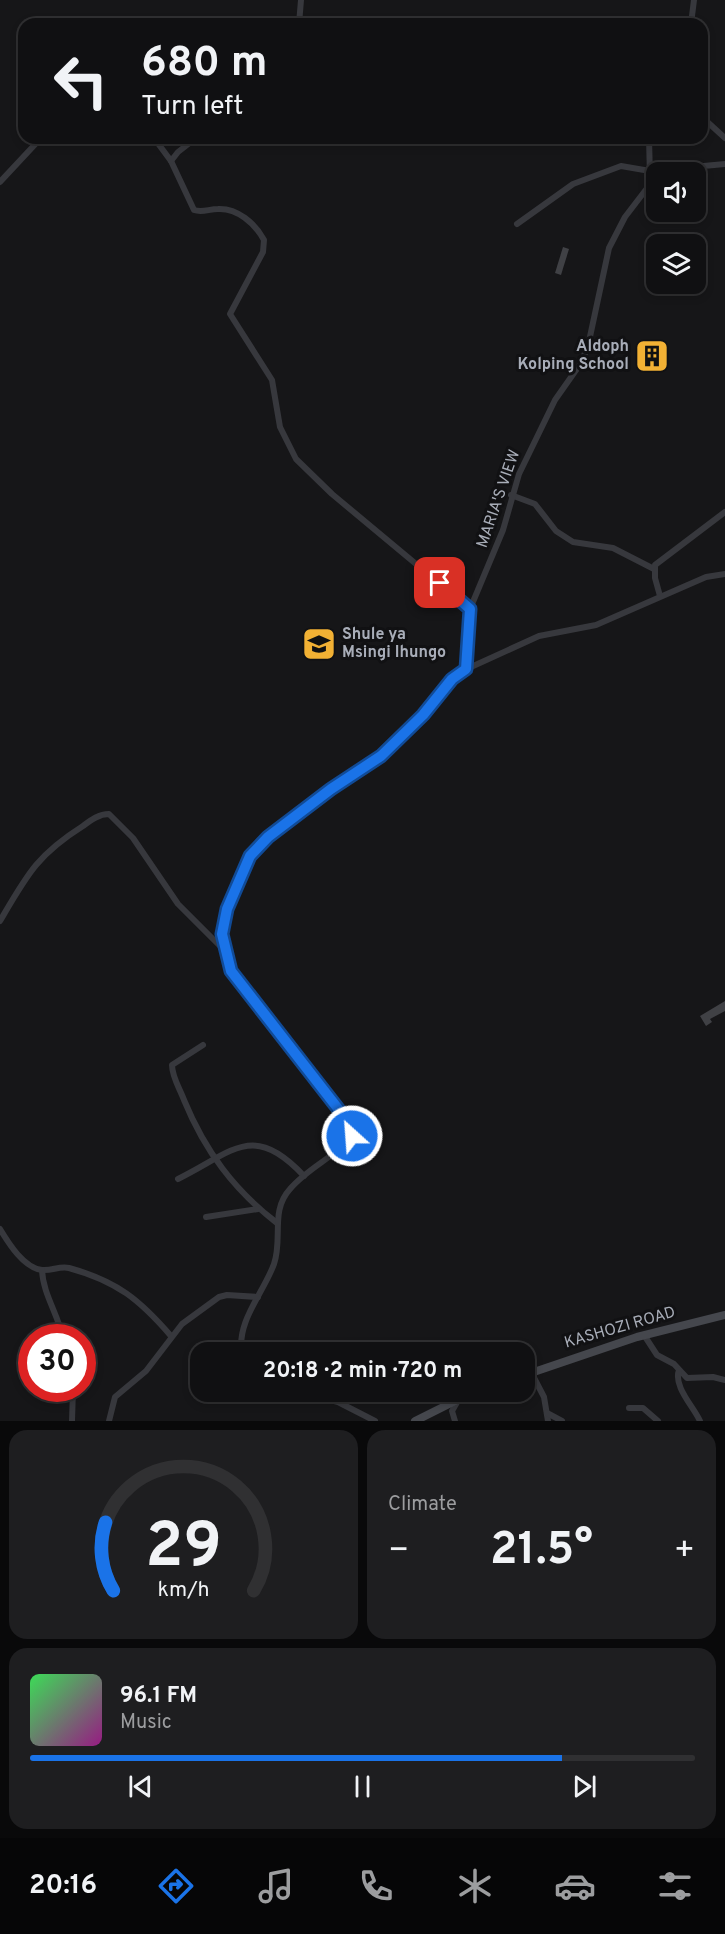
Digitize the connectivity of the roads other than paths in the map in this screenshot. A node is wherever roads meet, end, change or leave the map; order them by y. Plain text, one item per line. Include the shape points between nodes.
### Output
1 (302, 0) edge
2 (694, 0) edge
3 (300, 18) edge
4 (692, 18) edge
5 (708, 122) edge
6 (725, 138) edge
7 (35, 144) edge
8 (158, 144) edge
9 (188, 144) edge
10 (649, 144) edge
11 (171, 161) junction
12 (650, 162) edge
13 (725, 164) edge
14 (706, 166) edge
15 (646, 170) edge
16 (0, 182) edge
17 (646, 190) edge
18 (517, 224) dead end
19 (511, 495) junction
20 (725, 512) edge
21 (654, 569) junction
22 (725, 574) edge
23 (660, 596) junction
24 (470, 609) junction
25 (466, 669) junction
26 (0, 921) edge
27 (223, 949) junction
28 (203, 1045) dead end
29 (214, 1161) junction
30 (304, 1176) junction
31 (178, 1179) dead end
32 (258, 1209) junction
33 (206, 1216) dead end
34 (277, 1223) junction
35 (0, 1229) edge
36 (42, 1270) junction
37 (258, 1297) junction
38 (725, 1315) edge
39 (60, 1324) edge
40 (644, 1335) junction
41 (171, 1336) junction
42 (241, 1342) edge
43 (679, 1370) junction
44 (535, 1372) edge
45 (725, 1380) edge
46 (535, 1384) edge
47 (73, 1402) edge
48 (338, 1402) edge
49 (453, 1402) edge
50 (457, 1402) edge
51 (629, 1408) dead end
52 (547, 1413) junction
53 (419, 1420) edge
54 (72, 1421) edge
55 (109, 1421) edge
56 (375, 1421) edge
57 (455, 1421) edge
58 (548, 1421) edge
59 (562, 1421) edge
60 (658, 1421) edge
61 (700, 1421) edge

1 - 3 street
2 - 4 street
5 - 6 street
7 - 16 street
8 - 11 street
9 - 11 street
10 - 12 street, MARIA'S VIEW
11 - 24 street via 194,210 234,211 251,223 264,240 263,252 230,314 272,380 280,427 291,452 332,494
13 - 14 street
15 - 18 street via 628,166 611,169 573,184
17 - 19 street, MARIA'S VIEW via 625,217 609,248 584,355 555,400
19 - 21 street via 535,504 556,531 573,542 613,548
19 - 24 street, MARIA'S VIEW via 503,531
20 - 21 street via 662,558
21 - 23 street
22 - 23 street via 706,577
23 - 25 street via 596,625 539,636
24 - 25 street, MARIA'S VIEW
25 - 27 street via 452,679 423,715 381,756 268,837 250,856 227,909
26 - 27 street via 38,860 99,815 109,814 133,838 178,904
27 - 30 street via 243,989 350,1124 352,1136 347,1142
28 - 29 street via 174,1062 172,1070
29 - 30 street via 236,1146 247,1144 275,1150
29 - 31 street
29 - 32 street
30 - 34 street via 283,1200
32 - 33 street
32 - 34 street
34 - 37 street via 275,1261
35 - 36 street via 20,1257
36 - 39 street via 45,1290
36 - 41 street via 68,1268 117,1287 143,1304
37 - 41 street via 219,1297
37 - 42 street
38 - 40 main road, KASHOZI ROAD
40 - 43 street via 657,1355
40 - 44 main road, KASHOZI ROAD
41 - 55 street via 146,1371 115,1397
43 - 45 street via 687,1378
43 - 61 street via 680,1389
46 - 52 street via 544,1397
47 - 54 street
48 - 56 street
49 - 53 main road
50 - 57 street via 452,1411
51 - 60 street via 643,1408
52 - 58 street
52 - 59 street

